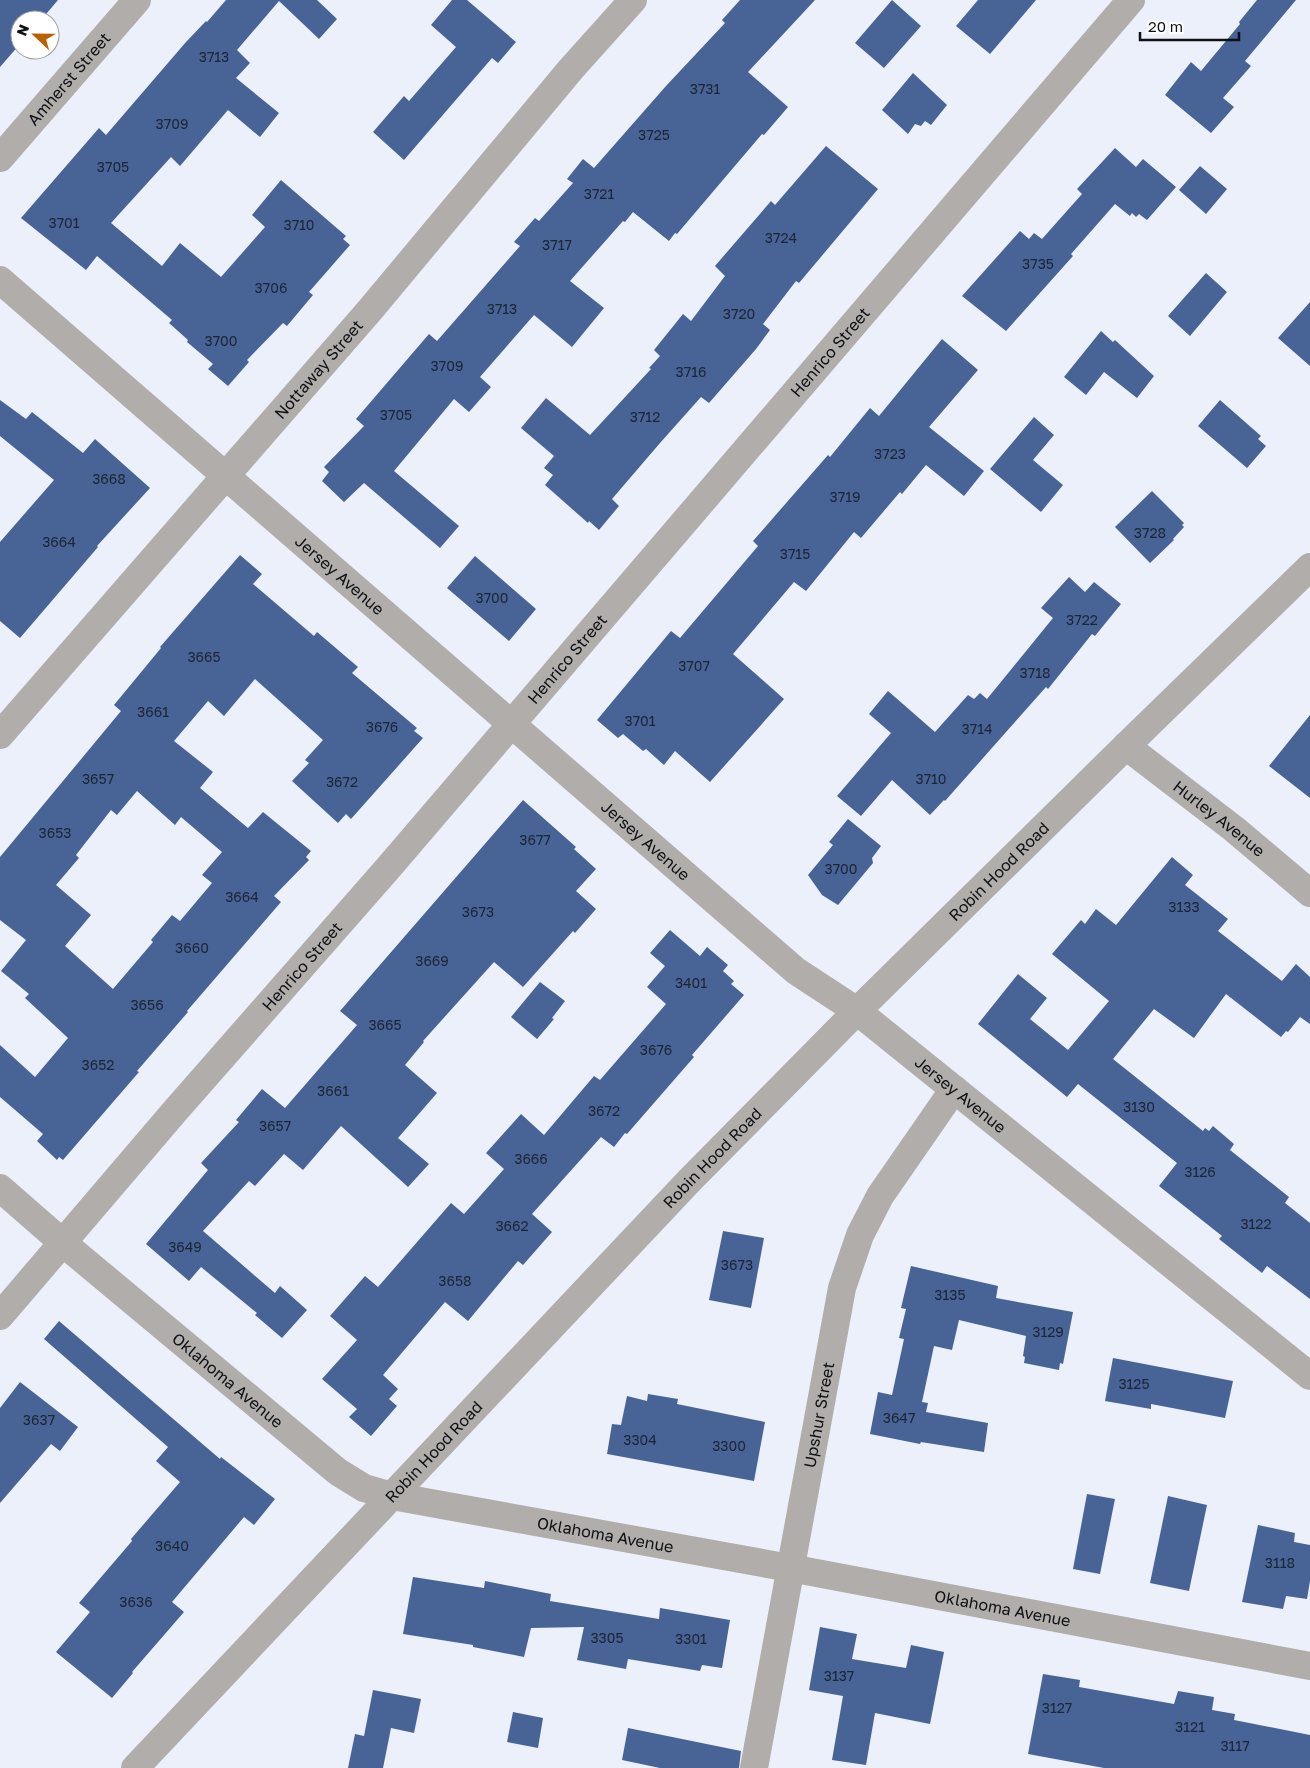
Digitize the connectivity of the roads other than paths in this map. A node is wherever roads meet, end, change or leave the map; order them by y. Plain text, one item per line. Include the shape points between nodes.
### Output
1 (137, 0) edge
2 (633, 0) edge
3 (1131, 0) edge
4 (0, 158) edge
5 (0, 280) edge
6 (225, 476) junction
7 (1310, 567) edge
8 (512, 724) junction
9 (0, 735) edge
10 (1126, 746) junction
11 (1310, 893) edge
12 (857, 1011) junction
13 (954, 1089) junction
14 (0, 1188) edge
15 (63, 1243) junction
16 (0, 1316) edge
17 (1310, 1376) edge
18 (392, 1496) junction
19 (790, 1568) junction
20 (1310, 1666) edge
21 (134, 1768) edge
22 (754, 1768) edge

1 - 4 street, Amherst Street
2 - 6 street, Nottaway Street
3 - 8 street, Henrico Street
5 - 6 street, Jersey Avenue
6 - 8 street, Jersey Avenue
6 - 9 street, Nottaway Street
7 - 10 street, Robin Hood Road
8 - 12 street, Jersey Avenue via 796,971
8 - 15 street, Henrico Street
10 - 11 street, Hurley Avenue via 1234,829
10 - 12 street, Robin Hood Road
12 - 13 street, Jersey Avenue
12 - 18 street, Robin Hood Road via 689,1181
13 - 17 street, Jersey Avenue
13 - 19 street, Upshur Street via 880,1196 860,1235 842,1288
14 - 15 street, Oklahoma Avenue
15 - 16 street, Henrico Street
15 - 18 street, Oklahoma Avenue via 338,1472 364,1488
18 - 19 street, Oklahoma Avenue
18 - 21 street, Robin Hood Road
19 - 20 street, Oklahoma Avenue
19 - 22 street, Upshur Street

